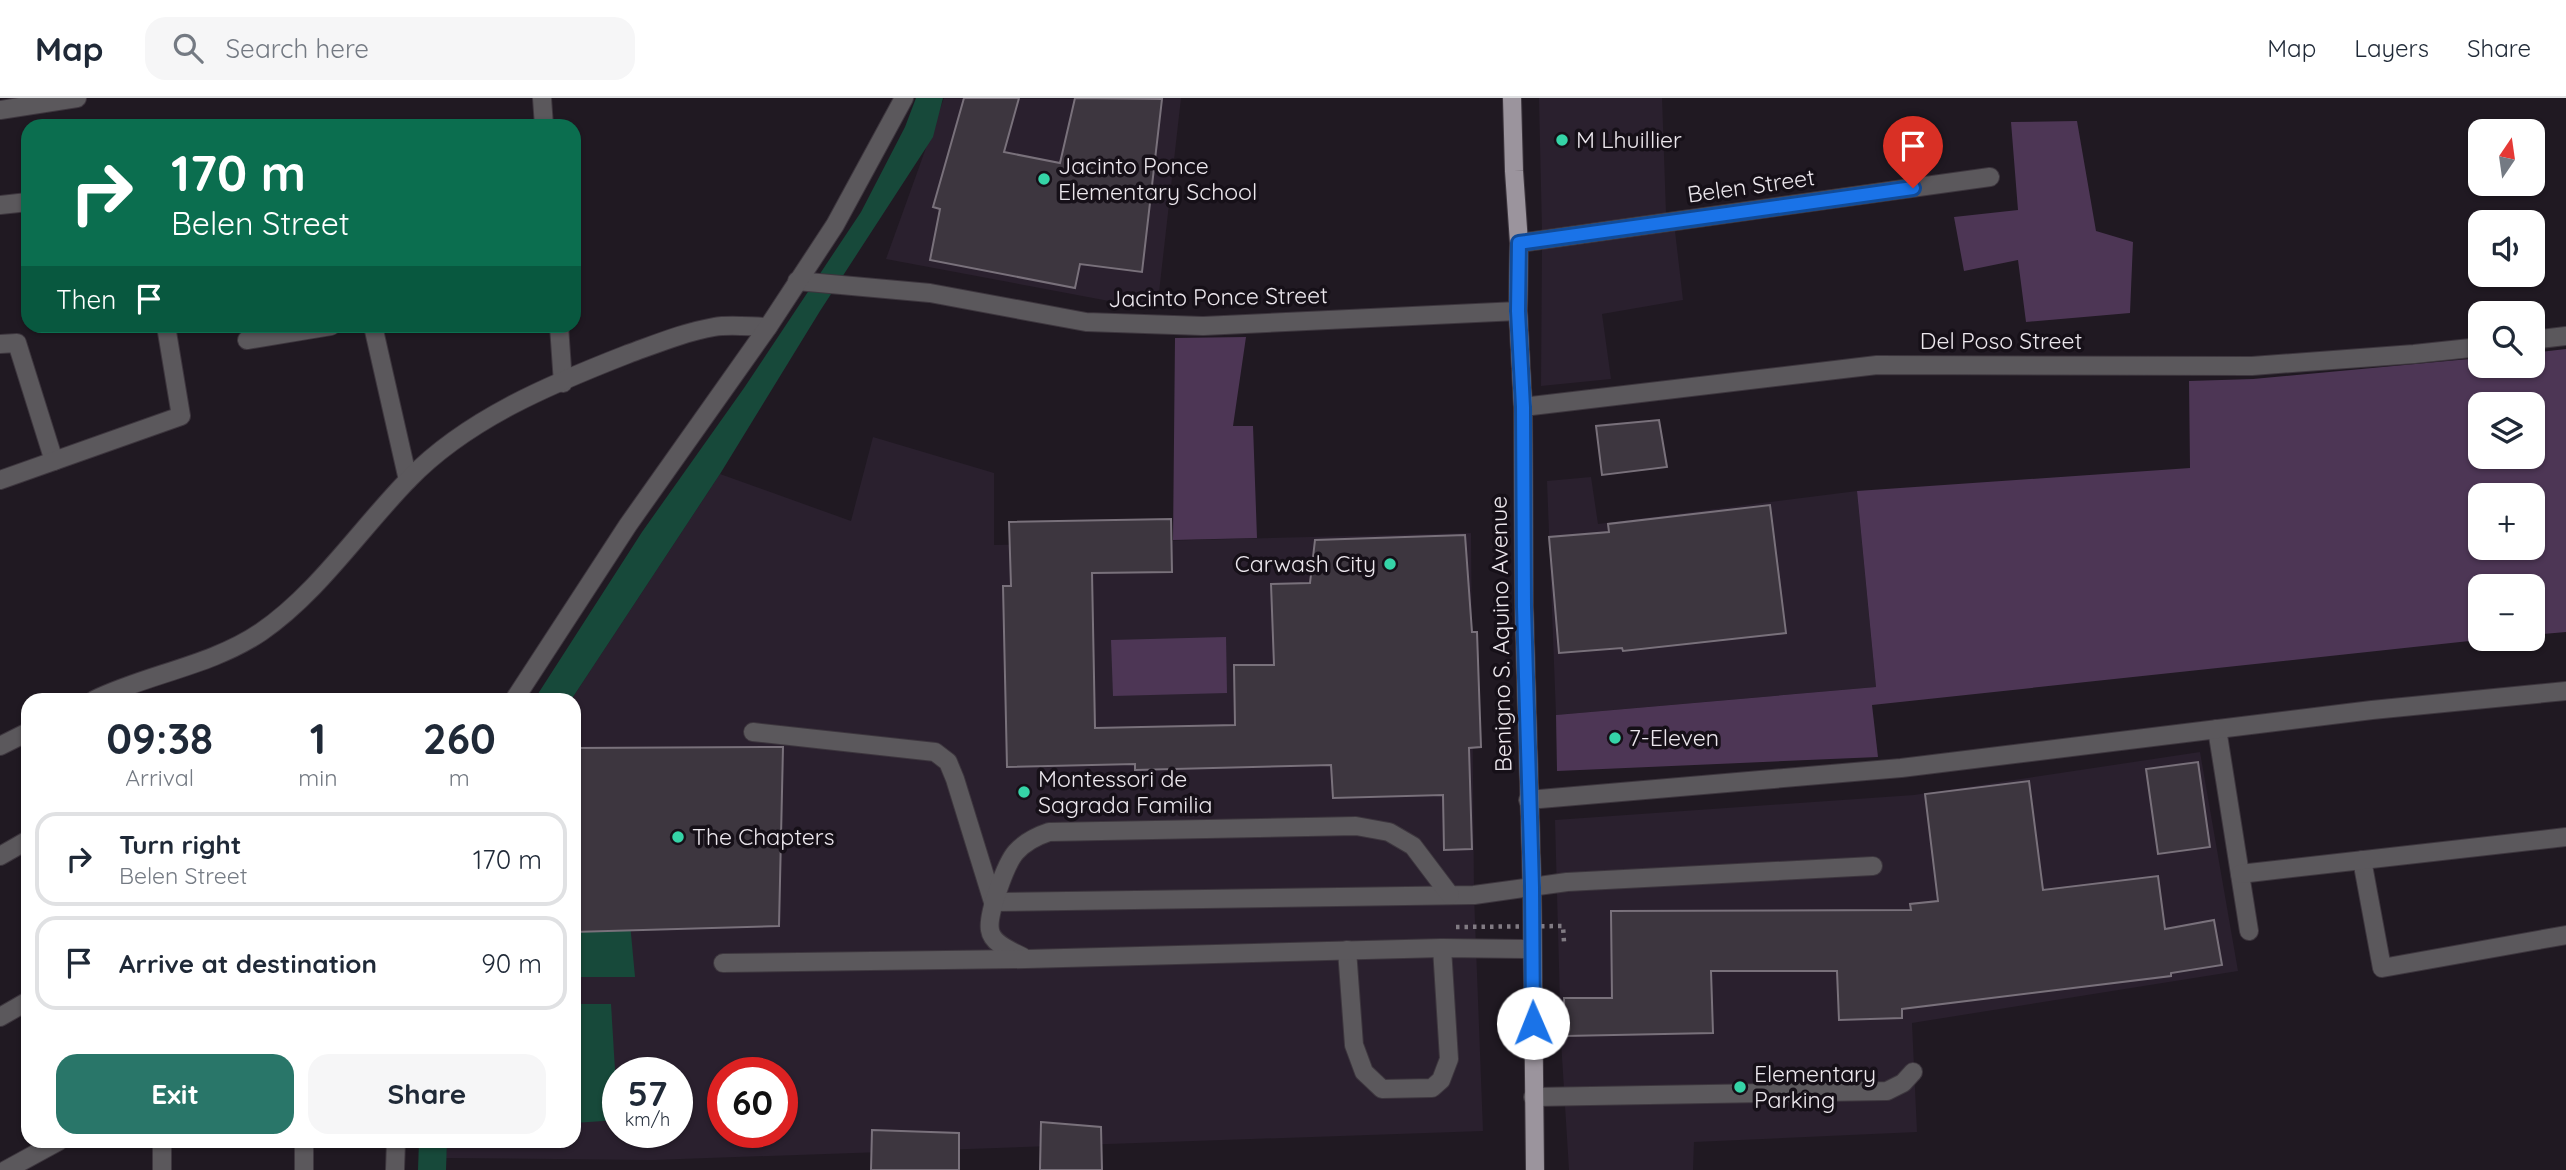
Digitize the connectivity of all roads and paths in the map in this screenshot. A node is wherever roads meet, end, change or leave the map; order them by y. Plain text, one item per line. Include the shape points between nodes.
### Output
1 (77, 98) edge
2 (542, 98) edge
3 (904, 98) edge
4 (1512, 98) edge
5 (0, 110) edge
6 (544, 119) edge
7 (1990, 177) dead end
8 (21, 202) edge
9 (0, 205) edge
10 (1519, 243) junction
11 (797, 281) junction
12 (1518, 311) junction
13 (768, 327) junction
14 (167, 333) edge
15 (289, 333) edge
16 (375, 333) edge
17 (559, 333) edge
18 (2566, 336) edge
19 (2545, 338) edge
20 (247, 340) dead end
21 (0, 345) edge
22 (2468, 348) edge
23 (563, 383) junction
24 (1523, 407) junction
25 (54, 461) junction
26 (0, 480) edge
27 (408, 480) junction
28 (2566, 691) edge
29 (113, 693) edge
30 (519, 693) edge
31 (2217, 729) junction
32 (753, 732) dead end
33 (21, 736) edge
34 (0, 746) edge
35 (1528, 800) junction
36 (2566, 837) edge
37 (21, 844) edge
38 (0, 856) edge
39 (2362, 860) junction
40 (1873, 866) dead end
41 (2240, 874) junction
42 (1532, 887) junction
43 (1451, 895) junction
44 (993, 902) junction
45 (1457, 927) dead end
46 (2249, 930) dead end
47 (2566, 935) edge
48 (1564, 942) dead end
49 (1442, 948) junction
50 (1532, 949) junction
51 (1347, 950) junction
52 (1026, 959) junction
53 (723, 963) dead end
54 (21, 1005) edge
55 (0, 1017) edge
56 (1913, 1072) dead end
57 (1533, 1097) junction
58 (47, 1148) edge
59 (162, 1148) edge
60 (304, 1148) edge
61 (396, 1148) edge
62 (10, 1169) edge
63 (162, 1170) edge
64 (304, 1170) edge
65 (395, 1170) edge
66 (1535, 1170) edge

1 - 5 street
2 - 6 street
3 - 11 street via 835,225
4 - 10 main road, Benigno S. Aquino Avenue
7 - 10 street, Belen Street
8 - 9 street
10 - 12 main road, Benigno S. Aquino Avenue
11 - 12 street, Jacinto Ponce Street via 930,293 1086,322 1203,326
11 - 13 street
12 - 24 main road, Benigno S. Aquino Avenue
13 - 23 street via 716,327 660,342
13 - 30 street via 628,525
14 - 25 street via 181,416
15 - 20 street
16 - 27 street
17 - 23 street
18 - 19 street
21 - 25 street via 18,343
22 - 24 street, Del Poso Street via 2252,366 1877,365
23 - 27 street via 495,414 436,453
24 - 35 main road, Benigno S. Aquino Avenue
25 - 26 street
27 - 29 street via 308,592 261,632
28 - 31 street
31 - 35 street via 1901,768
31 - 41 street
32 - 44 street via 935,752 948,762 955,779
33 - 34 street
35 - 42 main road, Benigno S. Aquino Avenue
36 - 39 street
37 - 38 street
39 - 41 street
39 - 47 street via 2382,968
40 - 42 street
41 - 46 street
42 - 43 street
42 - 50 main road, Benigno S. Aquino Avenue
43 - 44 street
43 - 44 street via 1413,846 1389,832 1356,826 1049,832 1014,853
44 - 52 street via 990,931 997,943
45 - 48 path, bridge via 1563,926
49 - 50 street
49 - 51 street
49 - 51 street via 1449,1059 1441,1080 1432,1088 1382,1089 1364,1072 1354,1045
50 - 57 main road, Benigno S. Aquino Avenue
51 - 52 street
52 - 53 street
54 - 55 street
56 - 57 street via 1887,1091
57 - 66 main road, Benigno S. Aquino Avenue
58 - 62 street
59 - 63 street
60 - 64 street
61 - 65 street

